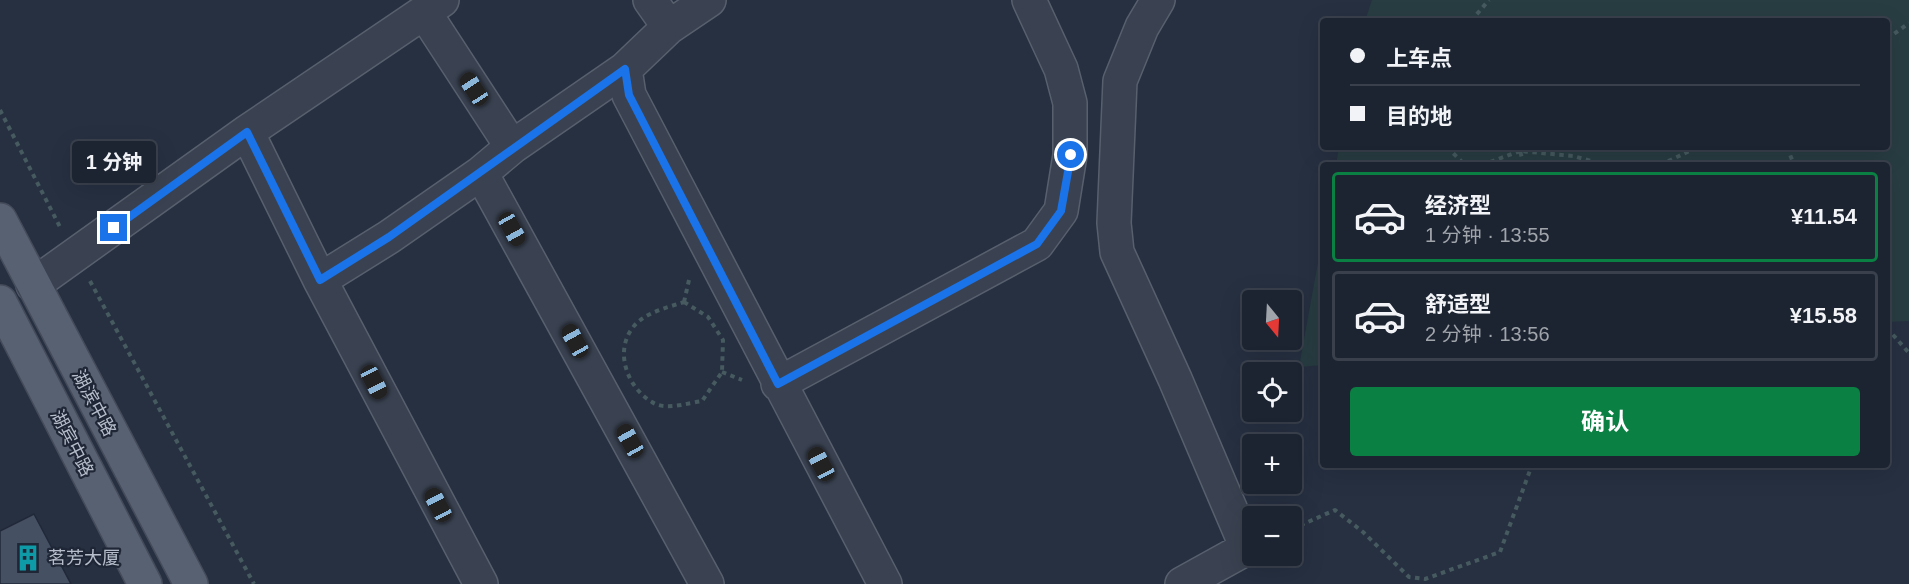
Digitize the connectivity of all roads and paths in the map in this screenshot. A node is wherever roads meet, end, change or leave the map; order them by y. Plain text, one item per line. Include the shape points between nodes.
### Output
1 (650, 0) edge
2 (709, 0) edge
3 (1029, 0) edge
4 (1158, 0) edge
5 (1490, 0) edge
6 (433, 6) edge
7 (1474, 18) edge
8 (1909, 23) edge
9 (669, 27) junction
10 (1890, 37) edge
11 (625, 69) junction
12 (0, 110) edge
13 (247, 132) junction
14 (512, 147) junction
15 (1450, 150) edge
16 (1692, 150) edge
17 (1520, 151) junction
18 (1462, 162) edge
19 (1490, 162) edge
20 (1523, 162) edge
21 (1595, 162) edge
22 (1666, 162) edge
23 (481, 172) junction
24 (0, 220) edge
25 (76, 255) junction
26 (320, 280) junction
27 (33, 285) junction
28 (684, 302) joint
29 (1, 307) edge
30 (1890, 331) edge
31 (1909, 353) edge
32 (778, 384) junction
33 (1531, 468) edge
34 (1302, 525) edge
35 (145, 584) edge
36 (190, 584) edge
37 (254, 584) edge
38 (481, 584) edge
39 (707, 584) edge
40 (885, 584) edge
41 (1182, 584) edge

1 - 9 street
2 - 9 street
3 - 32 street via 1061,69 1070,103 1071,155 1061,211 1037,244
4 - 41 street via 1142,27 1120,81 1114,223 1117,252 1247,548
5 - 7 path
6 - 13 street
6 - 14 street
8 - 10 path
9 - 11 street
11 - 14 street
11 - 32 street via 629,95
12 - 25 path
13 - 25 street
13 - 26 street
14 - 23 street
15 - 18 path
16 - 22 path
17 - 19 path
17 - 20 path
17 - 21 path
23 - 26 street
23 - 39 street
24 - 27 main road, 湖滨中路
25 - 27 street
25 - 37 path
26 - 38 street
27 - 36 main road, 湖滨中路
28 - 28 path via 708,317 723,339 722,372 702,401 673,406 652,403 627,375 624,351 631,329 650,313
29 - 35 main road, 湖宾中路
30 - 31 path
32 - 40 street
33 - 34 path via 1500,552 1425,579 1409,577 1335,510

